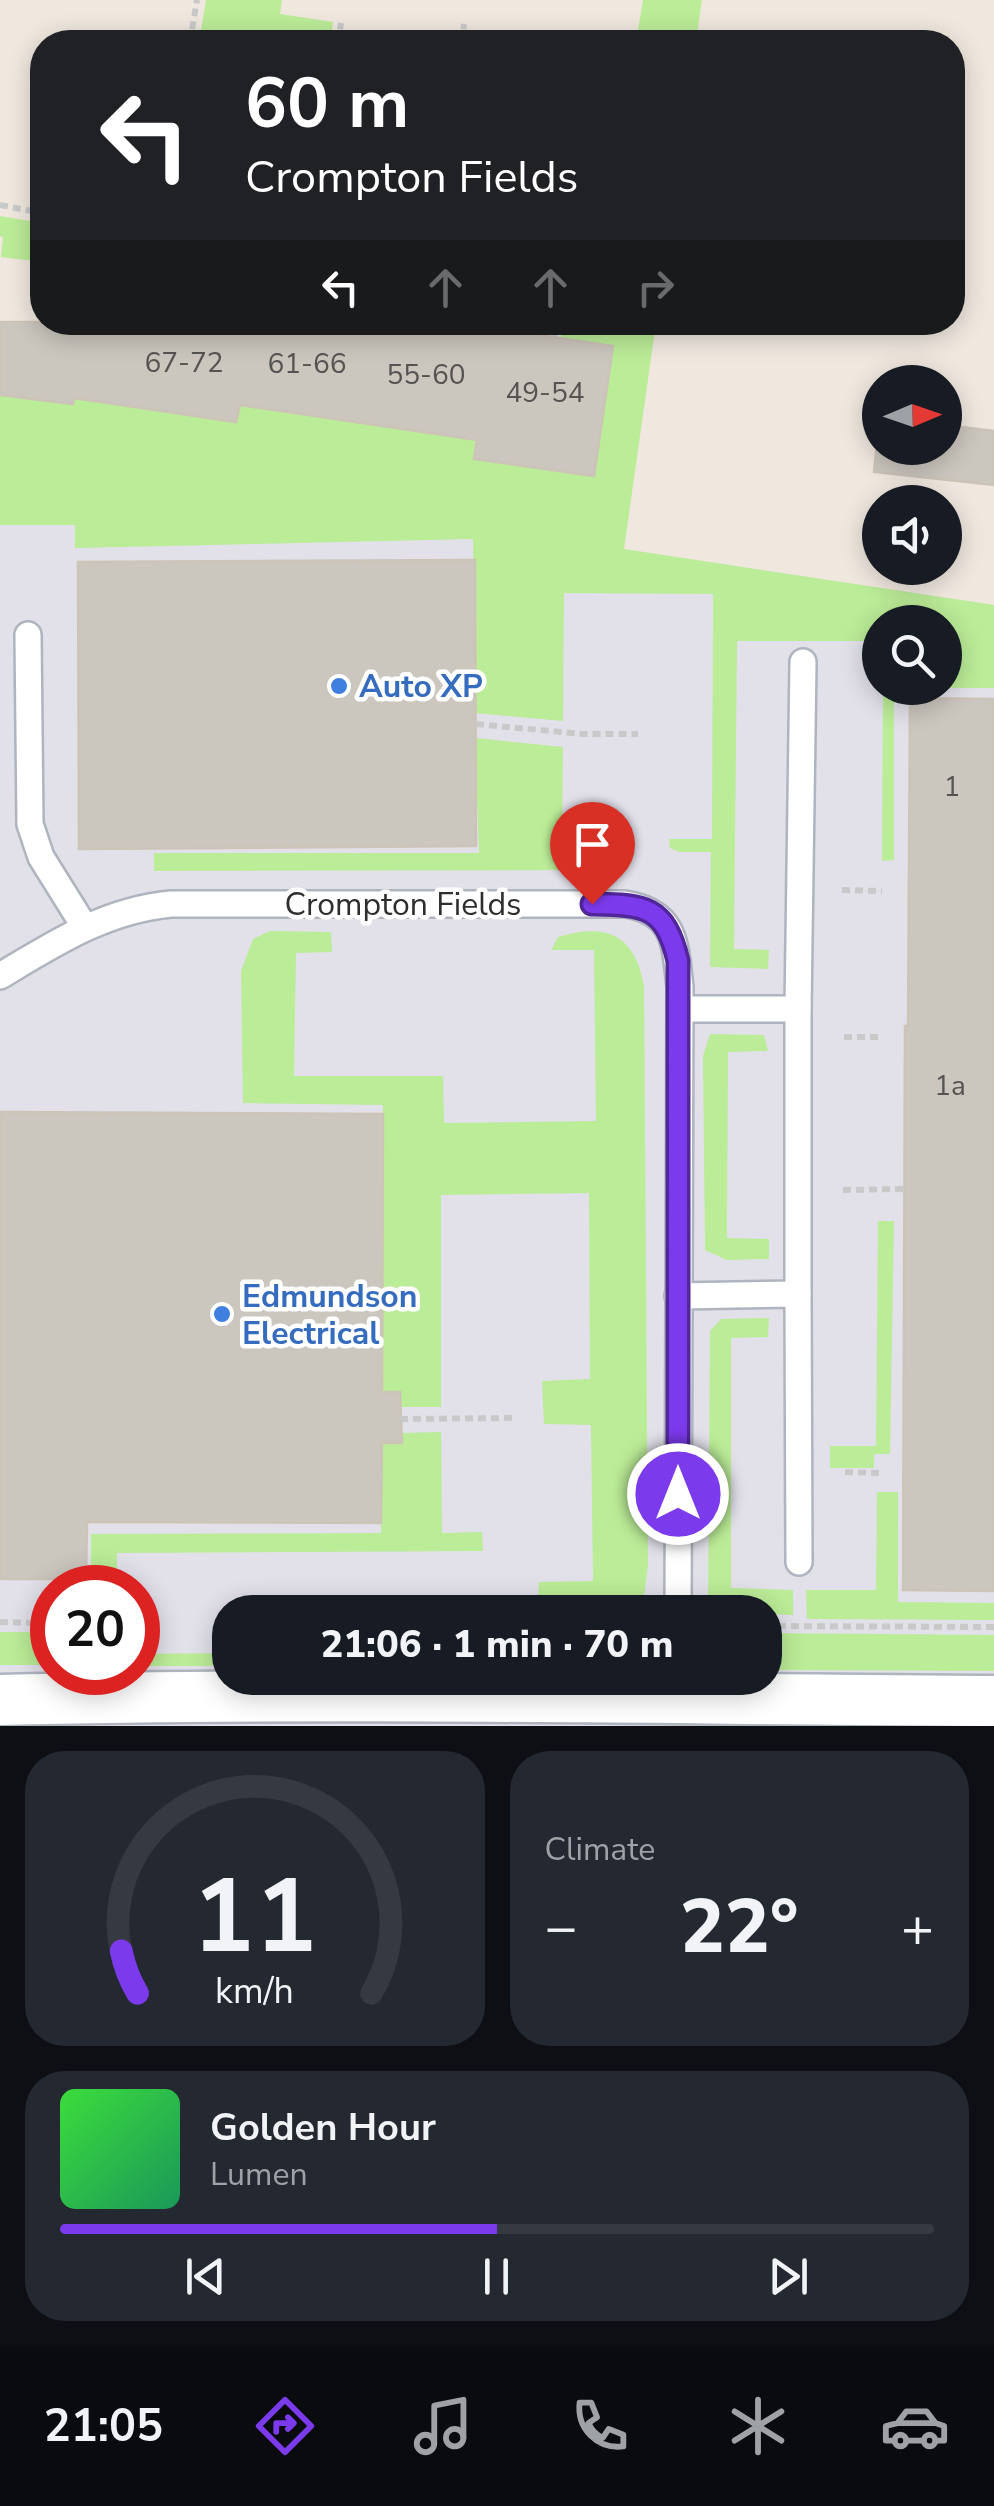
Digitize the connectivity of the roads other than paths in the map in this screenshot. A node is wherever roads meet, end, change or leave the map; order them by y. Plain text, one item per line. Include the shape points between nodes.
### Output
1 (28, 635) dead end
2 (803, 662) dead end
3 (84, 926) junction
4 (0, 976) edge
5 (680, 1009) junction
6 (798, 1009) junction
7 (798, 1294) junction
8 (678, 1296) junction
9 (798, 1562) dead end
10 (678, 1595) edge
11 (609, 1695) edge
12 (731, 1695) edge
13 (0, 1700) edge
14 (994, 1700) edge
15 (153, 1711) edge
16 (461, 1712) edge
17 (851, 1713) edge

1 - 3 lane via 30,824 40,857
2 - 6 lane
3 - 4 lane, Crompton Fields
3 - 5 lane, Crompton Fields via 171,904 625,904 648,909 666,924 678,961
5 - 6 lane
5 - 8 lane, Crompton Fields
6 - 7 lane
7 - 8 lane
7 - 9 lane
8 - 10 lane, Crompton Fields
11 - 16 street
12 - 17 street
13 - 15 street
14 - 17 street
15 - 16 street

